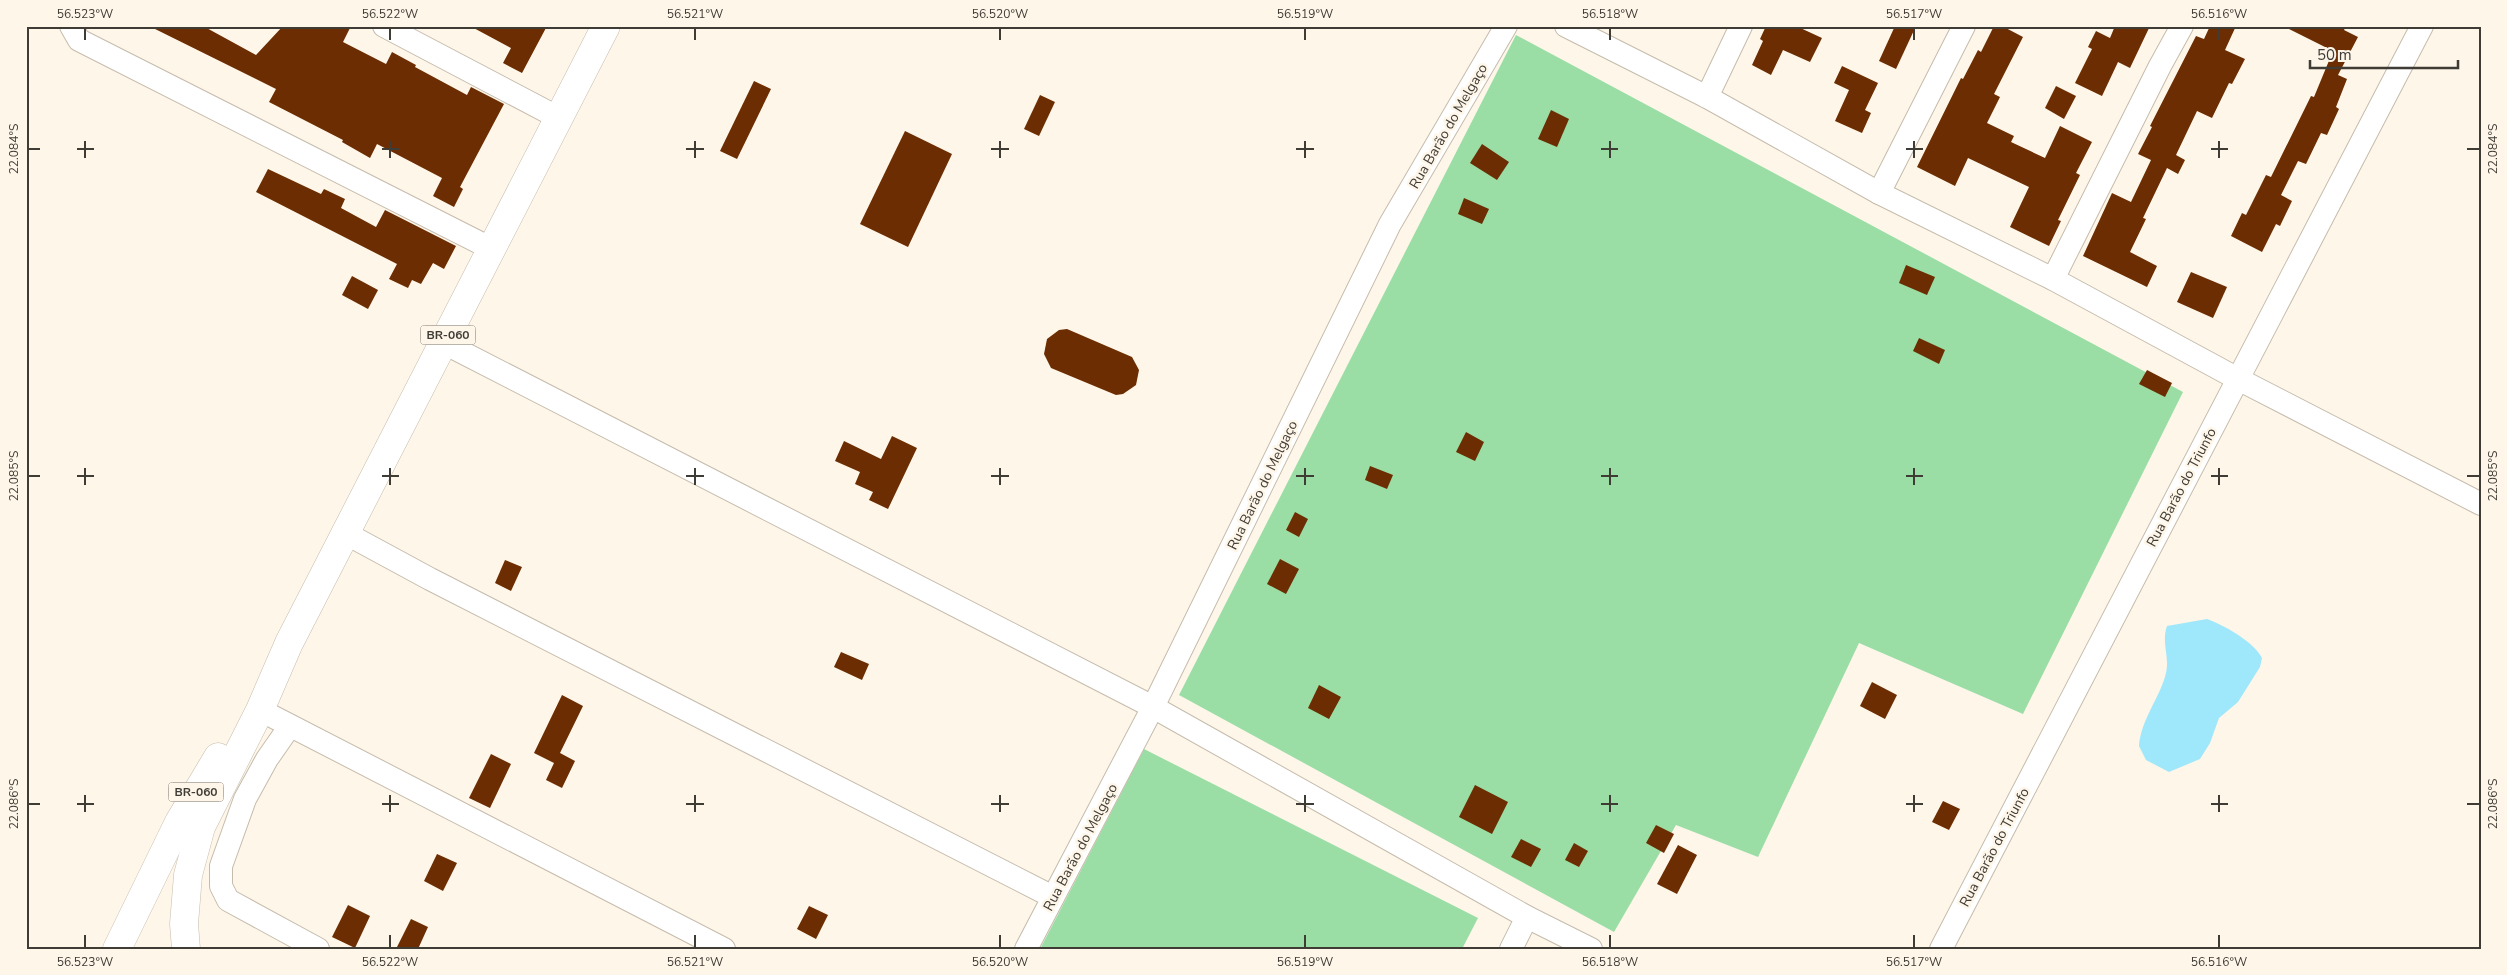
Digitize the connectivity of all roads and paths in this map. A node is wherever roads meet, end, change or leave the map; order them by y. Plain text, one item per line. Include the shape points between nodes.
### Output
1 (71, 26) edge
2 (384, 26) edge
3 (606, 26) edge
4 (1506, 26) edge
5 (1566, 26) edge
6 (1741, 26) edge
7 (1964, 26) edge
8 (2182, 26) edge
9 (2422, 26) edge
10 (1706, 97) junction
11 (559, 118) junction
12 (1879, 193) junction
13 (492, 249) junction
14 (2054, 279) junction
15 (444, 343) junction
16 (2238, 379) junction
17 (2481, 504) edge
18 (345, 533) junction
19 (289, 643) junction
20 (1153, 707) junction
21 (260, 710) junction
22 (290, 726) junction
23 (1053, 897) junction
24 (1527, 917) junction
25 (117, 949) edge
26 (186, 949) edge
27 (318, 949) edge
28 (724, 949) edge
29 (1026, 949) edge
30 (1511, 949) edge
31 (1591, 949) edge
32 (1941, 949) edge

1 - 13 street via 79,40
2 - 11 street
3 - 11 main road, BR-060
4 - 20 street, Rua Barão do Melgaço via 1390,224
5 - 10 street
6 - 10 street
7 - 12 street
8 - 14 street
9 - 16 street, Rua Barão do Triunfo
10 - 12 street
11 - 13 main road, BR-060
12 - 14 street
13 - 15 main road, BR-060
14 - 16 street
15 - 18 main road, BR-060
15 - 20 street
16 - 17 street
16 - 32 street, Rua Barão do Triunfo
18 - 19 main road, BR-060
18 - 23 street
19 - 21 main road, BR-060
19 - 25 main road, BR-060 via 179,822
20 - 23 street, Rua Barão do Melgaço
20 - 24 street
21 - 22 street
21 - 26 main road, BR-060 via 201,827 188,876 184,924
22 - 27 street via 245,799 221,866 221,886 228,900
22 - 28 street
23 - 29 street, Rua Barão do Melgaço
24 - 30 street
24 - 31 street

